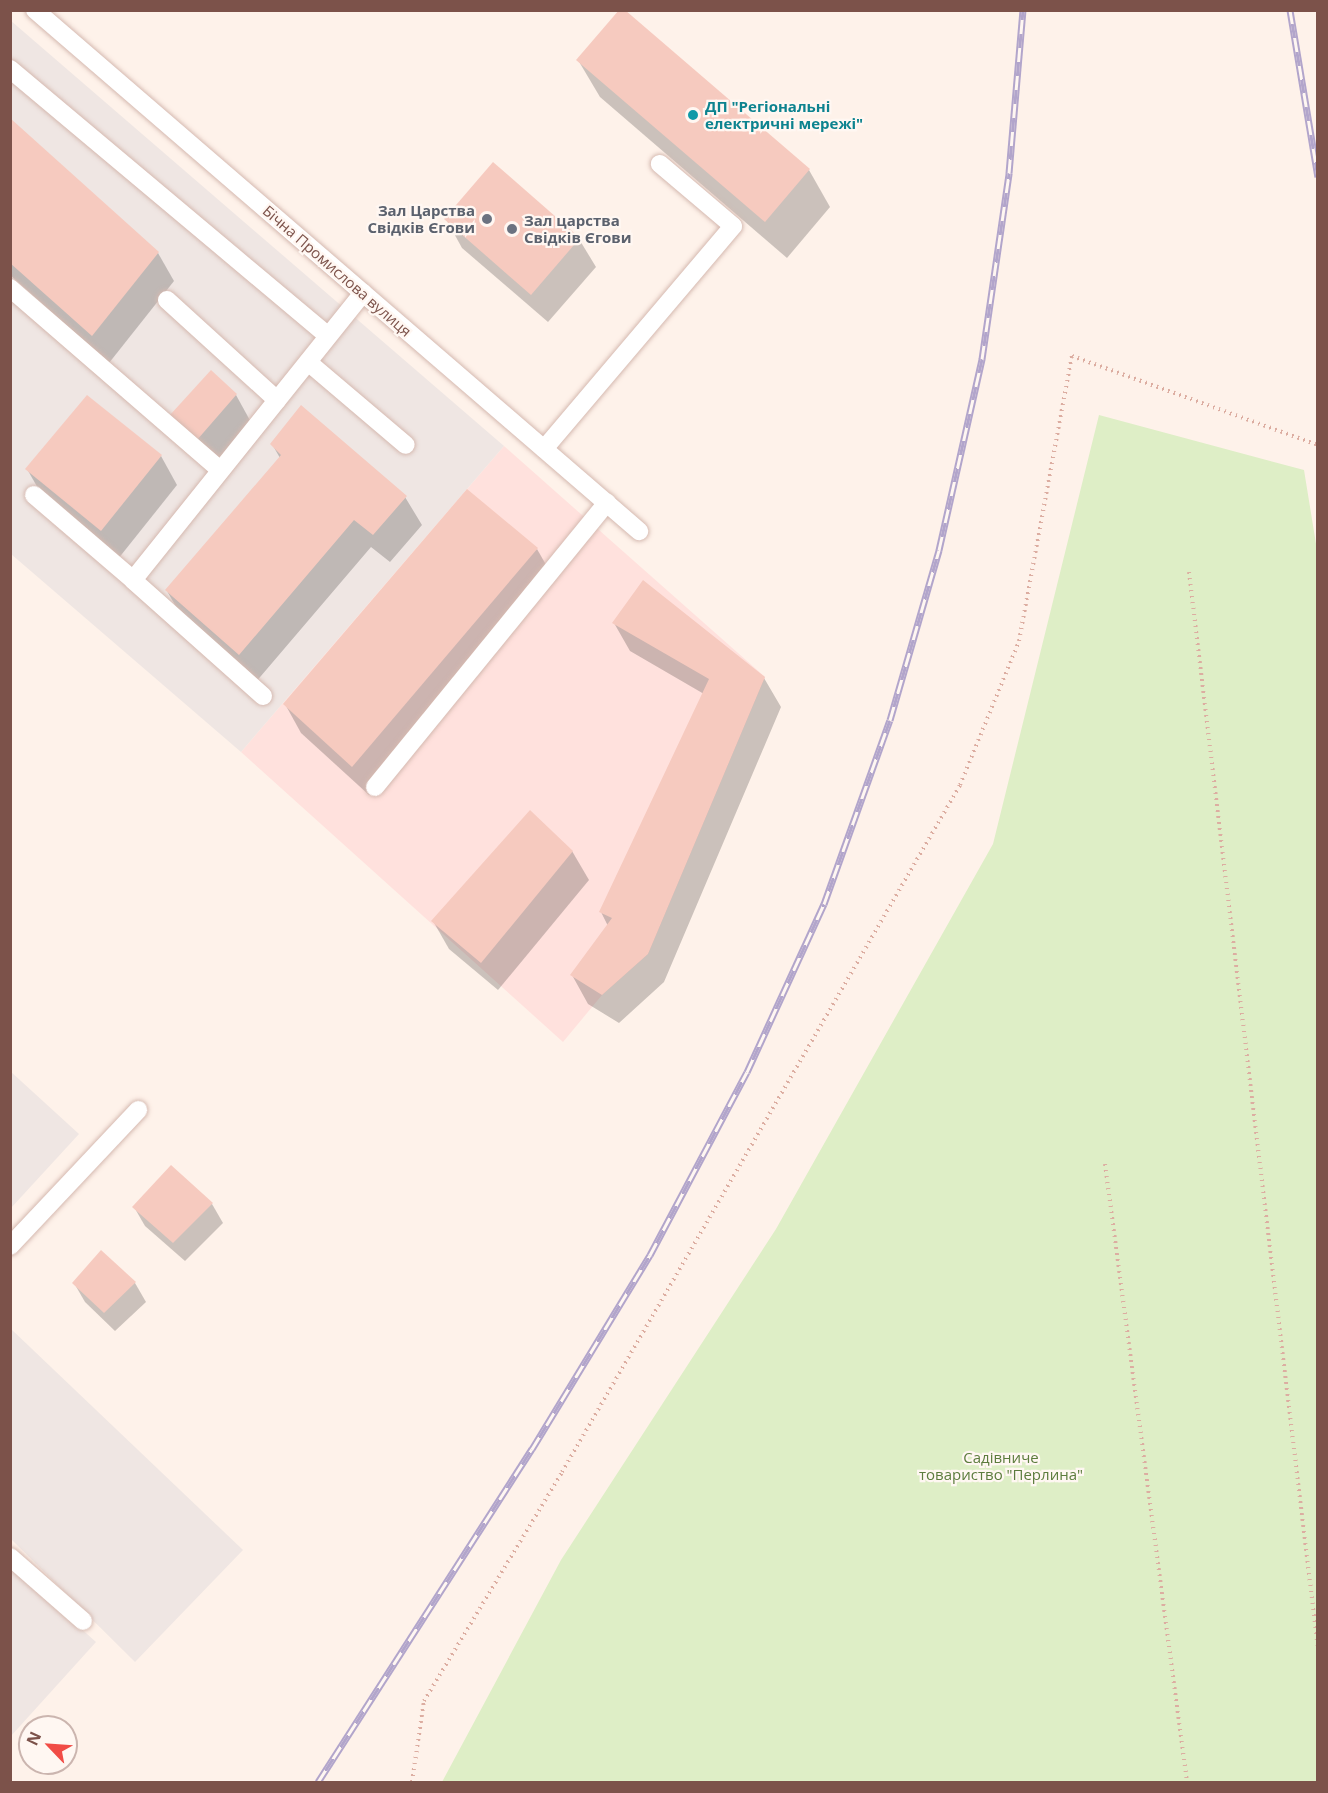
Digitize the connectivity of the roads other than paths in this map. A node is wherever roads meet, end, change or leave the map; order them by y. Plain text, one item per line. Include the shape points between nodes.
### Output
1 (35, 10) edge
2 (10, 69) edge
3 (660, 164) dead end
4 (10, 288) edge
5 (363, 294) junction
6 (166, 300) dead end
7 (328, 336) junction
8 (308, 362) junction
9 (277, 400) junction
10 (406, 445) dead end
11 (544, 449) junction
12 (220, 470) junction
13 (34, 495) dead end
14 (607, 503) junction
15 (639, 531) dead end
16 (133, 580) junction
17 (263, 696) dead end
18 (375, 787) dead end
19 (138, 1110) dead end
20 (10, 1246) edge
21 (10, 1557) edge
22 (83, 1621) dead end

1 - 5 lane, Бічна Промислова вулиця
2 - 7 lane
3 - 11 lane via 733,226
4 - 12 lane
5 - 7 lane
5 - 11 lane, Бічна Промислова вулиця
6 - 9 lane
7 - 8 lane
8 - 9 lane
8 - 10 lane
9 - 12 lane
11 - 14 lane, Бічна Промислова вулиця
12 - 16 lane
13 - 16 lane
14 - 15 lane, Бічна Промислова вулиця
14 - 18 lane
16 - 17 lane
19 - 20 lane
21 - 22 lane

